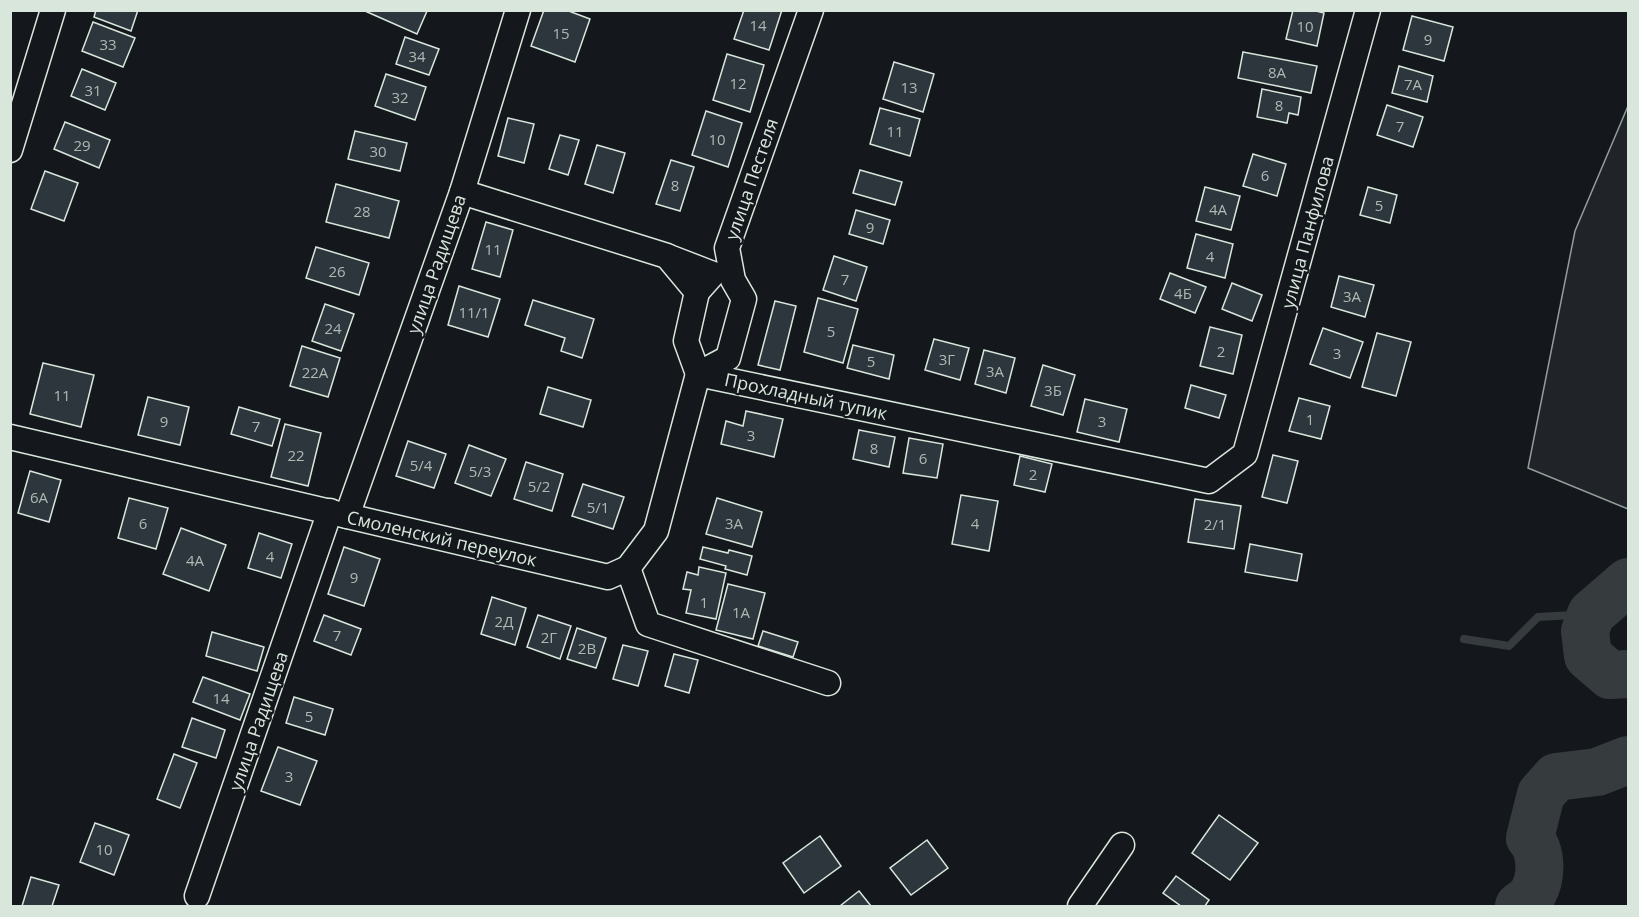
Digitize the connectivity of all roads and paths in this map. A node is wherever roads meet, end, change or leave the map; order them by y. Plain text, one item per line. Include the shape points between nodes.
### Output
1 (53, 10) edge
2 (518, 10) edge
3 (811, 10) edge
4 (1368, 10) edge
5 (10, 150) edge
6 (462, 192) junction
7 (667, 256) junction
8 (723, 277) junction
9 (697, 292) junction
10 (698, 374) junction
11 (10, 437) edge
12 (1245, 454) joint
13 (339, 513) junction
14 (627, 568) junction
15 (828, 683) dead end
16 (1122, 844) dead end
17 (197, 896) dead end
18 (1080, 906) edge

1 - 5 street
2 - 6 street, улица Радищева
3 - 8 street, улица Пестеля via 727,248
4 - 12 street, улица Панфилова
6 - 7 street
6 - 13 street, улица Радищева
7 - 8 street
7 - 9 street
8 - 9 street
8 - 10 street, улица Пестеля via 744,299 728,358
9 - 10 street via 686,341
10 - 12 street, Прохладный тупик via 1209,481
10 - 14 street via 656,531
11 - 13 street, Смоленский переулок
13 - 14 street, Смоленский переулок via 608,577
13 - 17 street, улица Радищева
14 - 15 street via 648,624
16 - 18 street

